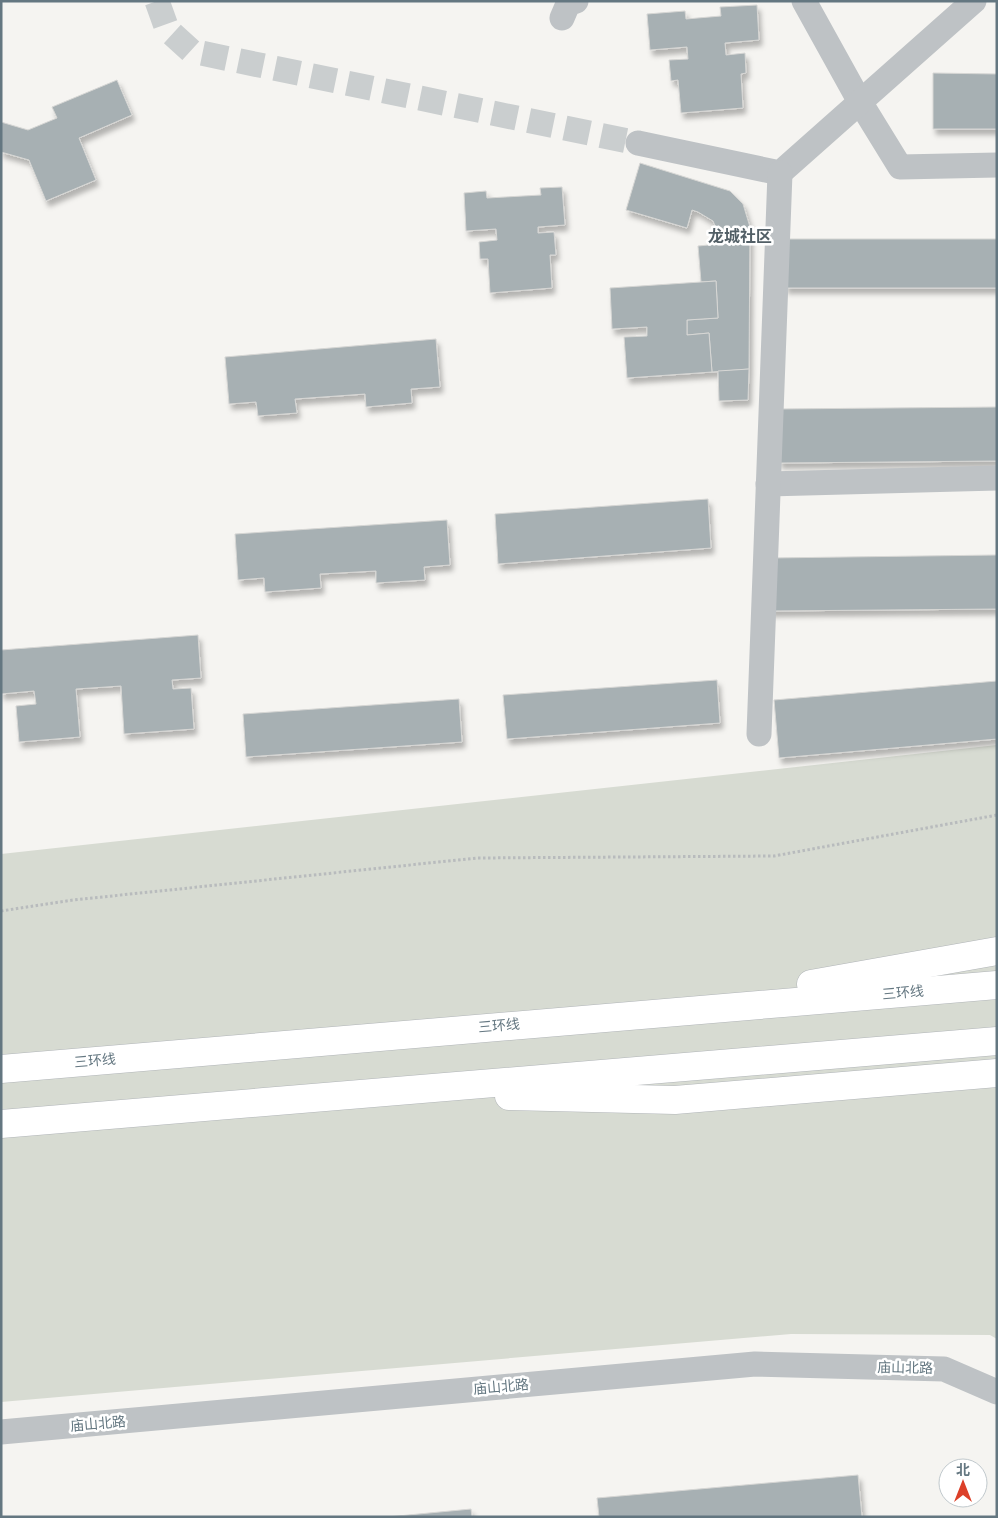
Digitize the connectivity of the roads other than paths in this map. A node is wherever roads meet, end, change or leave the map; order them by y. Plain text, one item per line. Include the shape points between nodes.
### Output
1 (804, 1) edge
2 (974, 1) edge
3 (860, 102) junction
4 (638, 143) tunnel mouth
5 (997, 165) edge
6 (780, 173) junction
7 (997, 478) edge
8 (768, 484) junction
9 (759, 734) dead end
10 (997, 951) edge
11 (997, 985) edge
12 (647, 1013) junction
13 (997, 1041) edge
14 (1, 1069) edge
15 (997, 1073) edge
16 (358, 1093) junction
17 (1, 1124) edge
18 (997, 1392) edge
19 (1, 1432) edge

1 - 3 street
2 - 3 street
3 - 5 street via 900,167
3 - 6 street
4 - 6 street
6 - 8 street
7 - 8 street
8 - 9 street
10 - 12 highway
11 - 12 highway, 三环线
12 - 14 highway, 三环线
13 - 16 highway
15 - 16 highway via 675,1100
16 - 17 highway
18 - 19 street, 庙山北路 via 944,1369 754,1364

